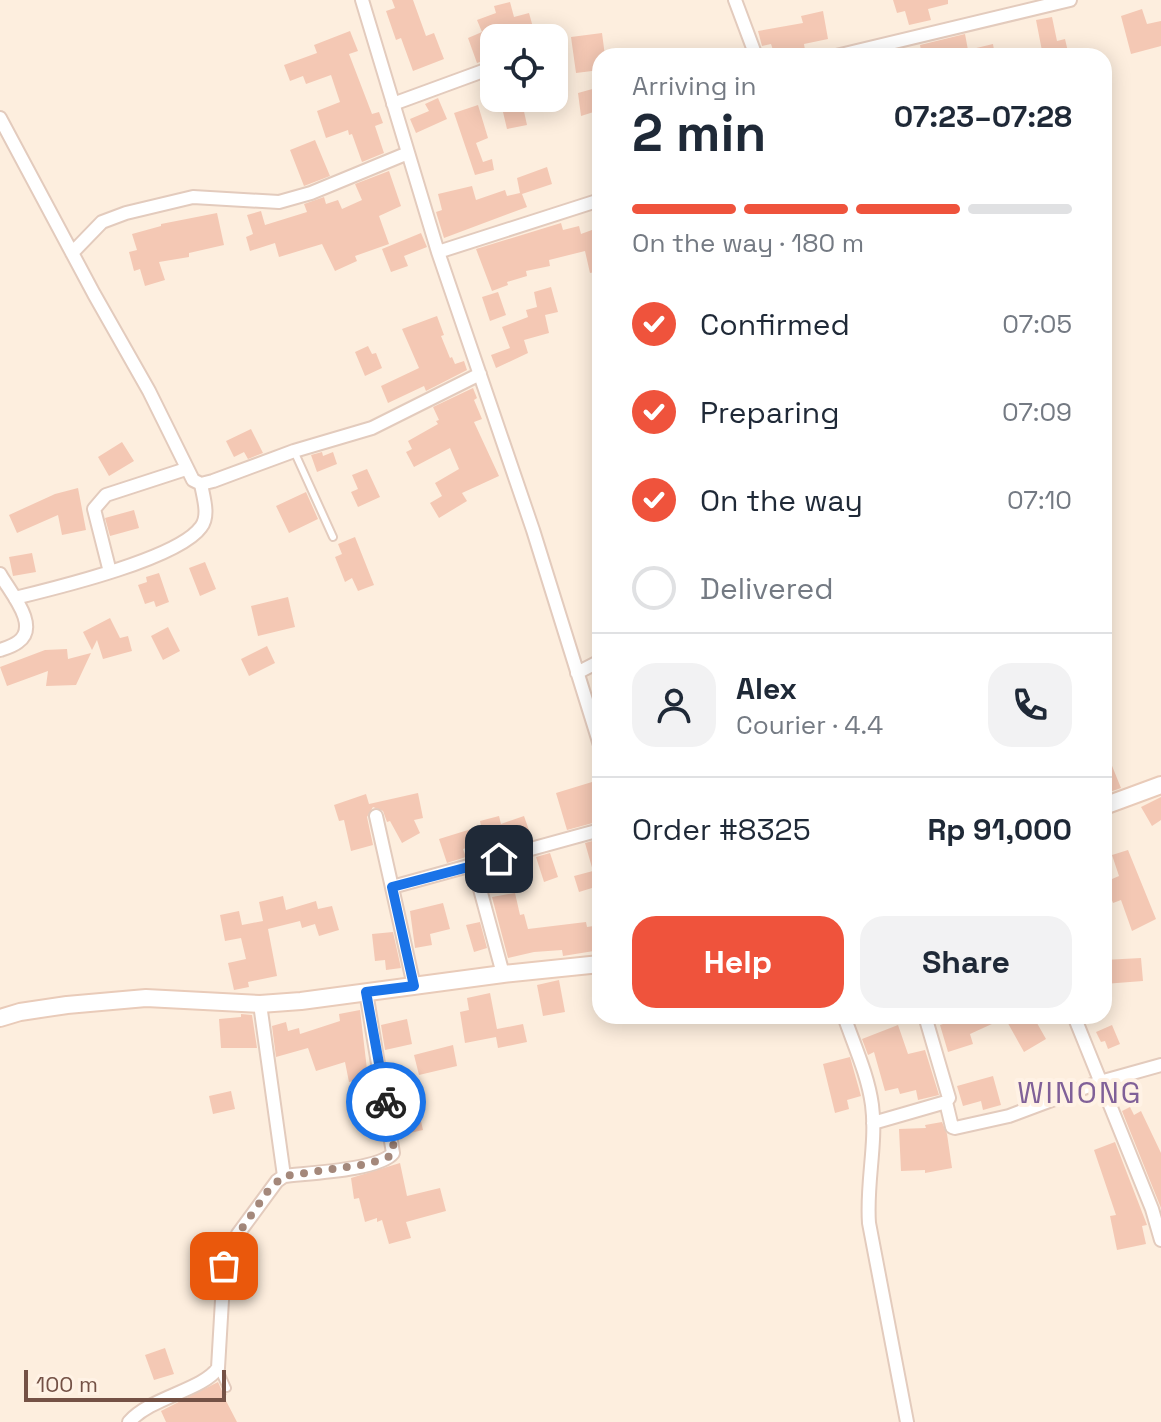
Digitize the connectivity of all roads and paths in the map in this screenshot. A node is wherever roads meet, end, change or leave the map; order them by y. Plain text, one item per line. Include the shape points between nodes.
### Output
1 (362, 0) edge
2 (735, 0) edge
3 (1070, 0) edge
4 (753, 48) edge
5 (869, 48) edge
6 (480, 72) edge
7 (393, 104) junction
8 (0, 118) edge
9 (408, 153) junction
10 (592, 203) edge
11 (438, 252) junction
12 (72, 253) junction
13 (480, 374) junction
14 (294, 451) junction
15 (186, 469) junction
16 (201, 484) junction
17 (333, 537) dead end
18 (110, 572) junction
19 (0, 574) edge
20 (15, 598) junction
21 (0, 650) edge
22 (592, 665) edge
23 (577, 673) junction
24 (592, 720) edge
25 (1161, 785) edge
26 (1112, 803) edge
27 (376, 816) dead end
28 (592, 832) edge
29 (474, 867) junction
30 (392, 887) junction
31 (592, 965) edge
32 (503, 974) junction
33 (414, 986) junction
34 (366, 992) junction
35 (260, 1004) junction
36 (0, 1018) edge
37 (847, 1024) edge
38 (923, 1024) edge
39 (1077, 1024) edge
40 (1161, 1065) edge
41 (1100, 1082) junction
42 (946, 1102) junction
43 (873, 1123) junction
44 (284, 1176) junction
45 (1161, 1240) edge
46 (218, 1363) junction
47 (227, 1388) dead end
48 (129, 1422) edge
49 (907, 1422) edge

1 - 7 street
2 - 4 street
3 - 5 street
6 - 7 street
7 - 9 street
8 - 12 street
9 - 11 street
9 - 12 street via 287,200 193,197 126,213 102,222
10 - 11 street
11 - 13 street
12 - 15 street
13 - 14 street via 372,428
13 - 23 street
14 - 16 street
14 - 17 lane
15 - 16 street
15 - 18 street via 106,495 94,509
16 - 18 street via 206,518 201,527 147,559
18 - 20 street
19 - 20 street
20 - 21 street via 26,633
22 - 23 street
23 - 24 street
25 - 26 street
27 - 30 street
28 - 29 street
29 - 30 street
29 - 32 street
30 - 33 street
31 - 32 street
32 - 33 street
33 - 34 street
34 - 35 street
34 - 44 street via 393,1153 387,1160
35 - 36 street via 146,998
35 - 44 street
37 - 43 street via 867,1081
38 - 42 street
39 - 41 street
40 - 41 street
41 - 42 street via 1009,1116 955,1128
41 - 45 street
42 - 43 street
43 - 49 street via 869,1223
44 - 46 street via 270,1188 230,1249 222,1284
46 - 47 lane
46 - 48 street via 207,1378 147,1407

